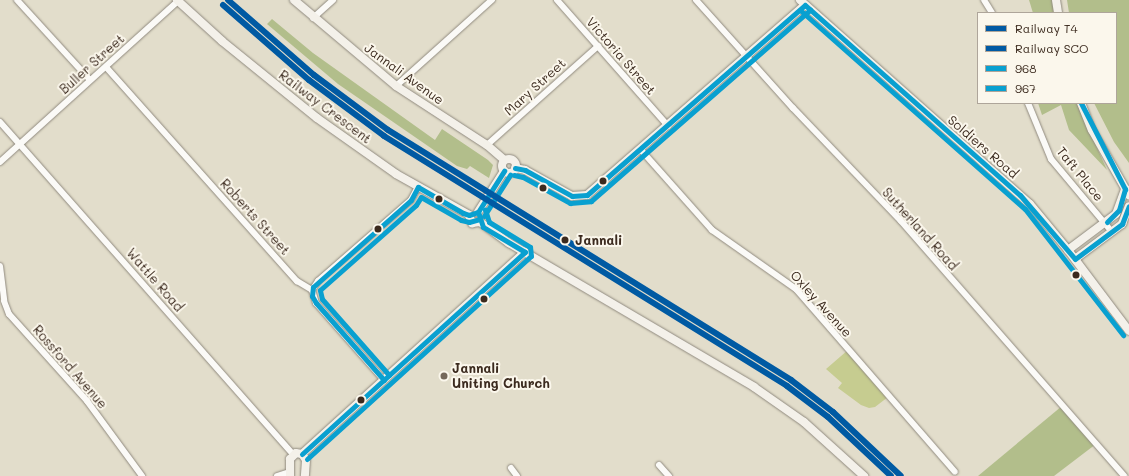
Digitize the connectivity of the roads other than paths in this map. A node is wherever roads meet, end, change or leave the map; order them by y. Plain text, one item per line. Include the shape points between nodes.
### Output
1 (17, 0) edge
2 (178, 0) edge
3 (294, 0) edge
4 (333, 0) edge
5 (492, 0) edge
6 (557, 0) edge
7 (696, 0) edge
8 (984, 0) edge
9 (1056, 0) edge
10 (803, 2) edge
11 (991, 12) edge
12 (1058, 12) edge
13 (313, 18) junction
14 (598, 46) junction
15 (747, 56) junction
16 (106, 67) junction
17 (90, 80) junction
18 (396, 86) junction
19 (1028, 104) edge
20 (1082, 104) edge
21 (0, 122) edge
22 (668, 126) junction
23 (20, 144) junction
24 (487, 145) junction
25 (640, 150) junction
26 (504, 160) junction
27 (0, 162) edge
28 (516, 168) junction
29 (504, 171) junction
30 (418, 187) junction
31 (1127, 192) edge
32 (480, 208) junction
33 (1119, 210) junction
34 (1129, 211) edge
35 (469, 215) junction
36 (480, 222) junction
37 (1106, 223) junction
38 (1112, 232) junction
39 (1068, 250) junction
40 (525, 252) junction
41 (1075, 259) junction
42 (0, 266) edge
43 (312, 290) junction
44 (1129, 331) edge
45 (384, 380) junction
46 (298, 454) junction
47 (659, 465) dead end
48 (511, 468) dead end
49 (955, 472) dead end
50 (289, 474) edge
51 (142, 476) edge
52 (277, 476) edge
53 (306, 476) edge
54 (517, 476) edge
55 (668, 476) edge
56 (864, 476) edge
57 (1124, 476) edge

1 - 17 street
2 - 16 street, Buller Street
2 - 30 street, Railway Crescent via 222,41 317,118
3 - 13 street, Jannali Avenue
4 - 13 street
5 - 18 street
6 - 14 street, Victoria Street
7 - 15 street, Sutherland Road
8 - 11 street
9 - 12 street
10 - 15 street
10 - 39 street, Soldiers Road via 1020,195
13 - 18 street, Jannali Avenue
14 - 22 street, Victoria Street
14 - 24 street, Mary Street
15 - 22 street
15 - 57 street, Sutherland Road via 901,221
16 - 17 street, Buller Street
16 - 43 street, Roberts Street via 297,281
17 - 23 street, Buller Street
18 - 24 street, Jannali Avenue
19 - 37 street, Taft Place via 1051,159
20 - 31 street
21 - 23 street, Wattle Road
22 - 25 street
23 - 27 street
23 - 46 street, Wattle Road
24 - 26 street, Jannali Avenue
25 - 28 street via 595,190 579,198 568,195 525,170
25 - 49 street, Oxley Avenue via 712,230 796,289
26 - 28 street via 512,160
26 - 29 street
28 - 29 street via 510,173
29 - 32 street
30 - 35 street, Railway Crescent
30 - 43 street via 411,200 318,281
31 - 33 street
32 - 35 street
32 - 36 street
33 - 34 street
33 - 37 street
34 - 38 street via 1122,224
35 - 36 street, Railway Crescent via 472,223
36 - 40 street via 483,227
37 - 38 street, Taft Place
37 - 39 street
38 - 41 street
39 - 41 street, Soldiers Road
40 - 45 street
40 - 56 street via 754,387 804,422
41 - 44 street, Soldiers Road
42 - 51 street, Rossford Avenue via 4,302 9,314 87,401
43 - 45 street via 316,303
45 - 46 street
46 - 50 street via 290,459
46 - 53 street via 306,464
47 - 55 street
48 - 54 street
50 - 52 street

